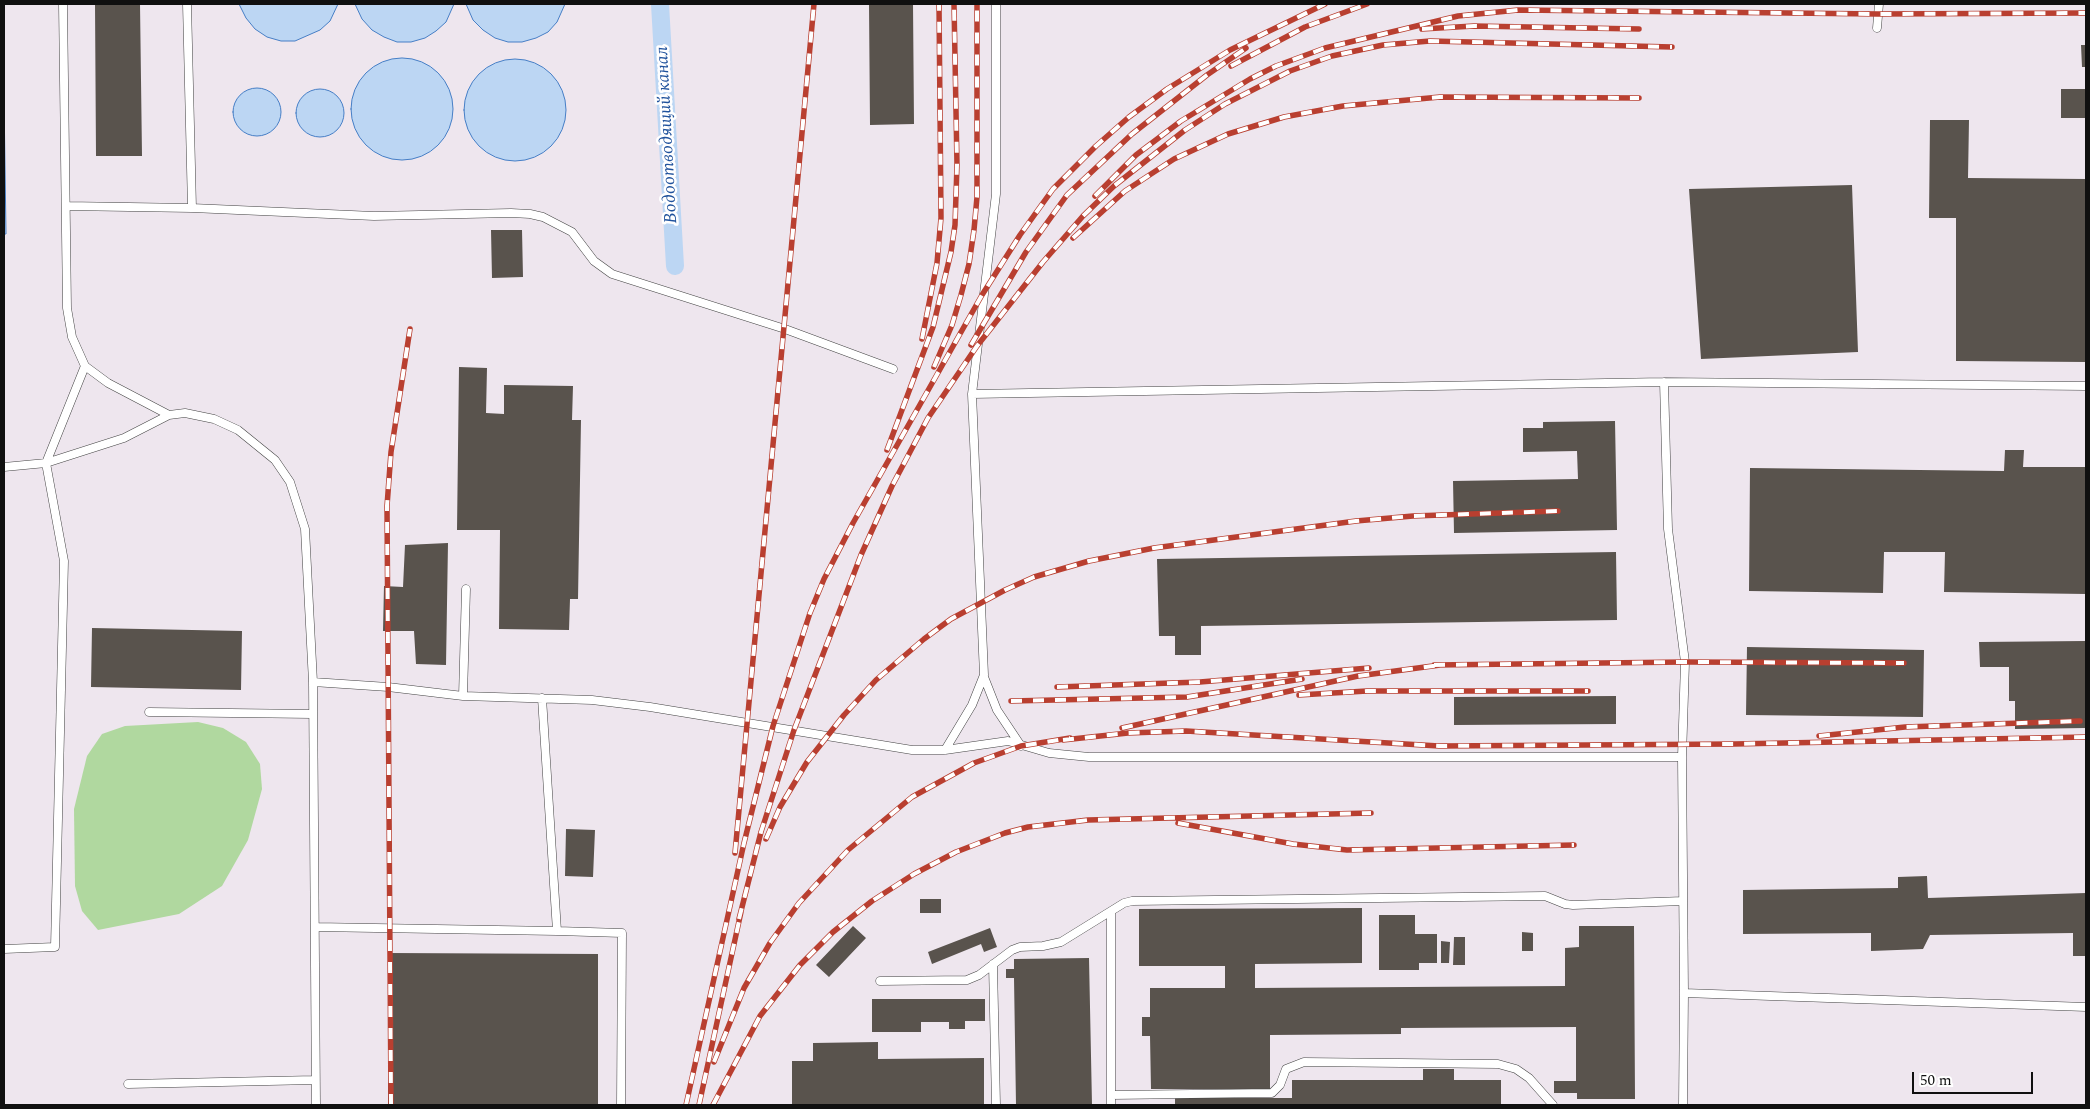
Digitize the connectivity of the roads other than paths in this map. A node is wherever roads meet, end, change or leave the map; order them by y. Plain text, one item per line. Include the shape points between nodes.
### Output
1 (63, 4) edge
2 (187, 4) edge
3 (996, 4) edge
4 (1879, 4) edge
5 (1877, 28) dead end
6 (66, 206) junction
7 (192, 208) junction
8 (85, 366) junction
9 (892, 369) dead end
10 (1664, 382) junction
11 (2086, 386) edge
12 (972, 394) junction
13 (169, 415) junction
14 (46, 463) junction
15 (4, 467) edge
16 (466, 589) dead end
17 (984, 675) junction
18 (313, 682) junction
19 (463, 696) junction
20 (542, 698) junction
21 (149, 712) dead end
22 (312, 714) junction
23 (1021, 746) junction
24 (945, 750) junction
25 (1682, 757) junction
26 (1683, 901) junction
27 (1111, 913) junction
28 (315, 927) junction
29 (557, 931) junction
30 (4, 949) edge
31 (992, 964) junction
32 (880, 982) dead end
33 (1684, 993) junction
34 (2086, 1007) edge
35 (315, 1080) junction
36 (128, 1084) dead end
37 (1111, 1095) junction
38 (316, 1105) edge
39 (620, 1105) edge
40 (996, 1105) edge
41 (1111, 1105) edge
42 (1553, 1105) edge
43 (1684, 1105) edge

1 - 6 lane
2 - 7 lane
3 - 12 lane via 996,194
4 - 5 lane
6 - 7 lane
6 - 8 lane via 67,308 72,337
7 - 9 lane via 374,216 511,213 543,217 572,232 594,262 612,274 785,328
8 - 13 lane via 108,384
8 - 14 lane
10 - 11 lane
10 - 12 lane
10 - 25 lane via 1668,529 1685,662
12 - 17 lane
13 - 14 lane via 124,438
13 - 18 lane via 185,413 214,419 238,430 275,460 290,482 305,529
14 - 15 lane
14 - 30 lane via 64,561 55,947
16 - 19 lane
17 - 23 lane via 997,710
17 - 24 lane via 972,706
18 - 19 lane
18 - 22 lane
19 - 20 lane
20 - 24 lane via 650,706 912,750
20 - 29 lane
21 - 22 lane
22 - 28 lane
23 - 24 lane via 1000,741
23 - 25 lane via 1089,757
25 - 26 lane
26 - 27 lane via 1573,905 1545,896 1132,901
26 - 33 lane
27 - 31 lane via 1061,942 1020,947
27 - 37 lane
28 - 29 lane
28 - 35 lane
29 - 39 lane via 622,933
31 - 32 lane via 967,980
31 - 40 lane
33 - 34 lane
33 - 43 lane
35 - 36 lane
35 - 38 lane
37 - 41 lane
37 - 42 lane via 1272,1093 1280,1085 1286,1069 1304,1062 1498,1064 1516,1069 1530,1078

